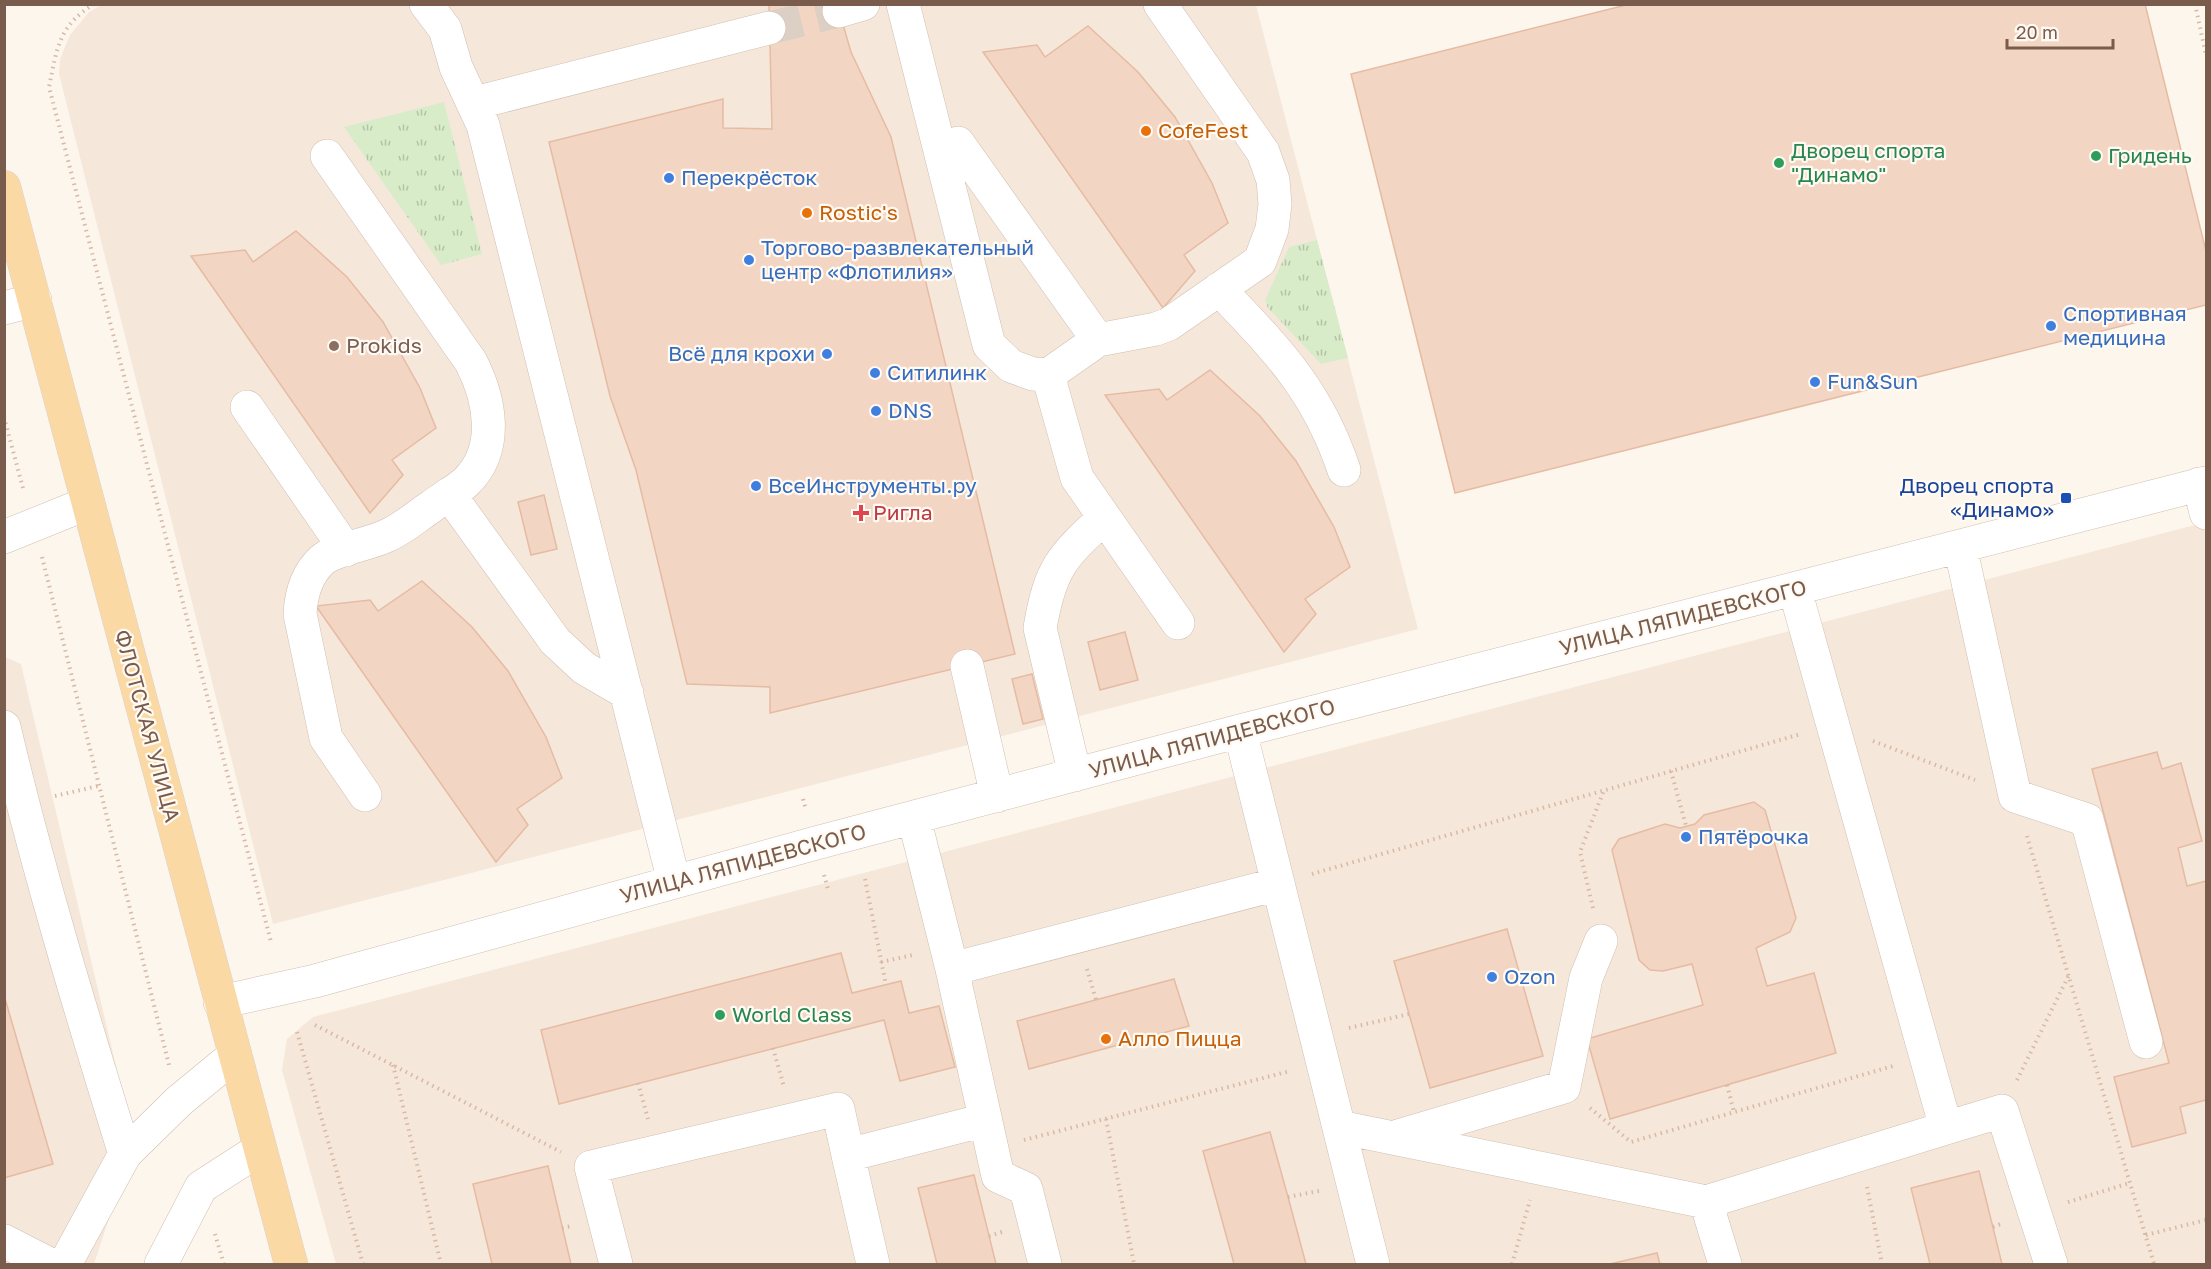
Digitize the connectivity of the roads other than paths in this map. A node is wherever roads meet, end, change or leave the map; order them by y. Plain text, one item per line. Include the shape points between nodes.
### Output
1 (426, 4) edge
2 (903, 4) edge
3 (1160, 4) edge
4 (769, 28) tunnel mouth
5 (475, 104) junction
6 (958, 142) dead end
7 (327, 156) dead end
8 (4, 187) edge
9 (1219, 289) junction
10 (20, 304) edge
11 (1098, 340) junction
12 (1048, 375) junction
13 (246, 407) dead end
14 (1344, 470) dead end
15 (2204, 493) edge
16 (449, 494) junction
17 (88, 503) junction
18 (1104, 518) junction
19 (19, 531) edge
20 (1960, 546) junction
21 (346, 550) junction
22 (1795, 590) junction
23 (1178, 623) dead end
24 (967, 666) dead end
25 (627, 693) junction
26 (4, 727) edge
27 (1240, 731) junction
28 (1075, 775) junction
29 (365, 795) dead end
30 (997, 796) junction
31 (914, 818) junction
32 (674, 882) junction
33 (1278, 884) junction
34 (1601, 941) road end
35 (952, 969) junction
36 (220, 1002) junction
37 (2146, 1042) dead end
38 (235, 1055) junction
39 (1339, 1127) junction
40 (1946, 1128) junction
41 (988, 1134) junction
42 (1393, 1138) junction
43 (260, 1149) junction
44 (125, 1154) junction
45 (848, 1155) junction
46 (1706, 1202) junction
47 (4, 1241) edge
48 (49, 1264) edge
49 (65, 1264) edge
50 (161, 1264) edge
51 (291, 1264) edge
52 (616, 1264) edge
53 (873, 1264) edge
54 (1045, 1264) edge
55 (1373, 1264) edge
56 (1725, 1264) edge
57 (2051, 1264) edge

1 - 5 street via 445,29 459,74
2 - 12 street via 989,345 1011,366
3 - 9 street via 1263,152 1273,180 1272,229 1260,261
4 - 5 street
5 - 25 street
6 - 11 street
7 - 16 street via 471,362 486,396 489,427 482,456 466,482
8 - 10 main road, ФЛОТСКАЯ УЛИЦА
9 - 11 street via 1163,327
9 - 14 street via 1290,364 1308,390
10 - 17 main road, ФЛОТСКАЯ УЛИЦА
11 - 12 street
12 - 18 street via 1073,469
13 - 21 street
15 - 20 street, УЛИЦА ЛЯПИДЕВСКОГО
16 - 21 street via 399,530
16 - 25 street via 555,641 584,668
17 - 19 street
17 - 36 main road, ФЛОТСКАЯ УЛИЦА
18 - 23 street
18 - 28 street via 1068,550 1055,572 1040,628
20 - 22 street, УЛИЦА ЛЯПИДЕВСКОГО
20 - 37 street via 2016,796 2087,820
21 - 29 street via 324,558 316,567 303,593 300,614 326,738
22 - 27 street, УЛИЦА ЛЯПИДЕВСКОГО
22 - 40 street
24 - 30 street
25 - 32 street
26 - 44 street via 70,978
27 - 28 street, УЛИЦА ЛЯПИДЕВСКОГО
27 - 33 street
28 - 30 street, УЛИЦА ЛЯПИДЕВСКОГО
30 - 31 street, УЛИЦА ЛЯПИДЕВСКОГО
31 - 32 street, УЛИЦА ЛЯПИДЕВСКОГО
31 - 35 street
32 - 36 street, УЛИЦА ЛЯПИДЕВСКОГО via 315,981
33 - 35 street
33 - 39 street
34 - 42 street via 1586,978 1564,1087
35 - 41 street
36 - 38 main road, ФЛОТСКАЯ УЛИЦА
38 - 43 main road, ФЛОТСКАЯ УЛИЦА
38 - 44 street via 179,1101
39 - 42 street
39 - 55 street
40 - 46 street
40 - 57 street via 2002,1111
41 - 45 street
41 - 54 street via 998,1176 1026,1189
42 - 46 street
43 - 50 street via 201,1187
43 - 51 main road, ФЛОТСКАЯ УЛИЦА
44 - 49 street
45 - 52 street via 838,1109 591,1167
45 - 53 street
46 - 56 street
47 - 48 street

